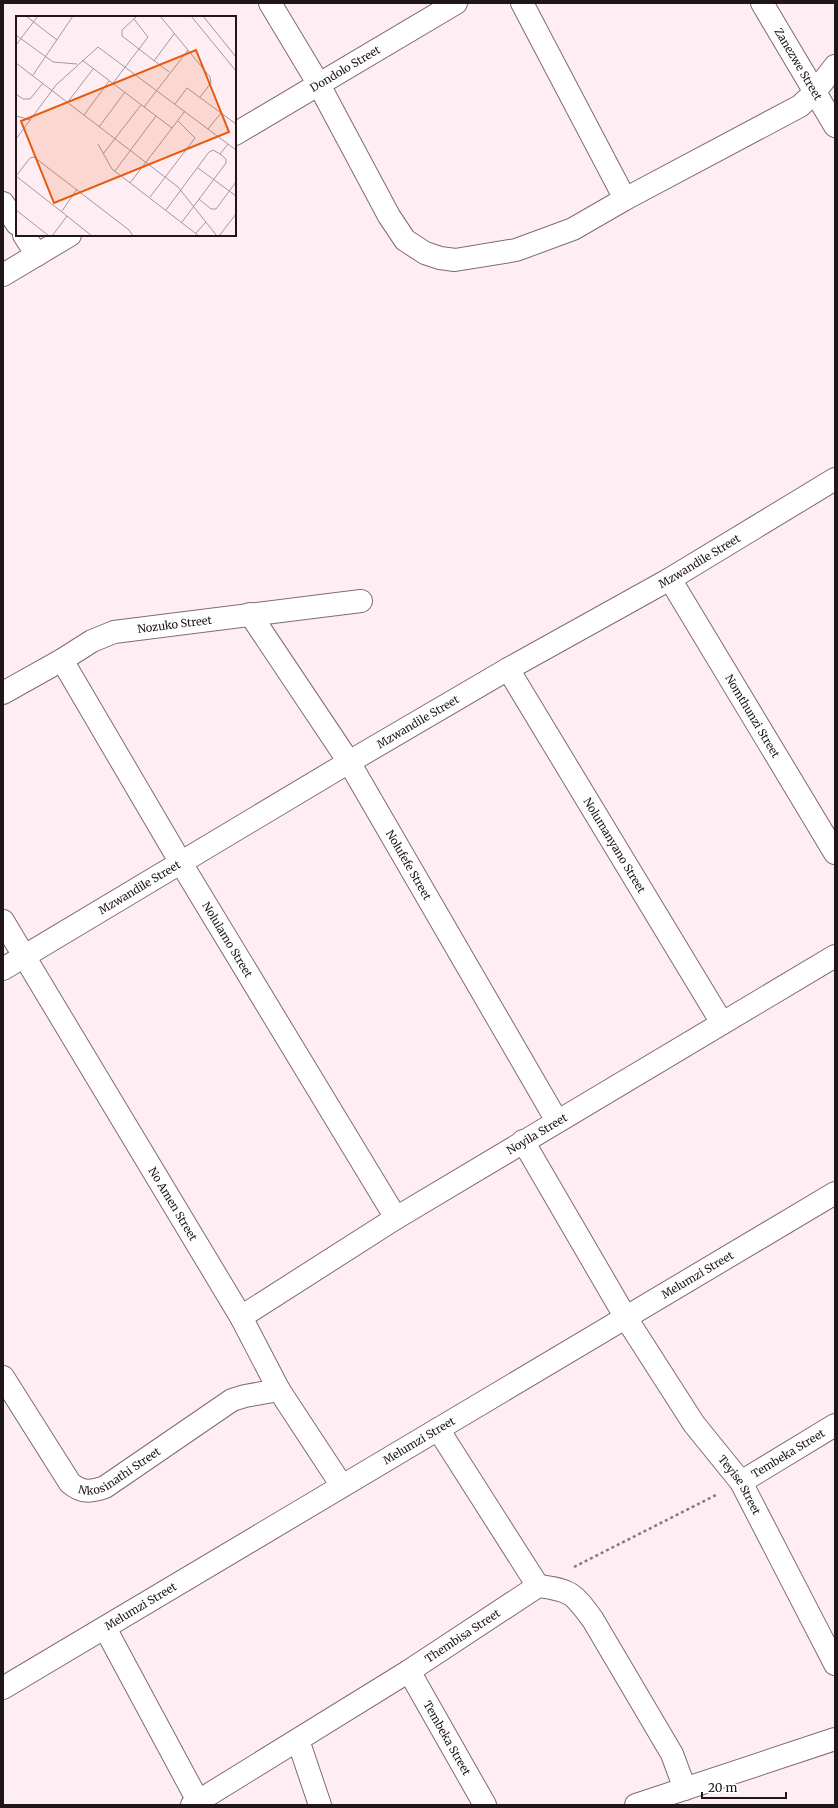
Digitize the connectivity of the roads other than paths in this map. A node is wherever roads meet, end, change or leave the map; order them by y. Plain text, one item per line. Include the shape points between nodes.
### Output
1 (270, 3) edge
2 (456, 3) edge
3 (522, 3) edge
4 (762, 3) edge
5 (835, 66) edge
6 (318, 83) junction
7 (814, 93) junction
8 (835, 126) edge
9 (236, 133) edge
10 (625, 199) junction
11 (3, 203) edge
12 (16, 222) edge
13 (25, 236) edge
14 (68, 236) edge
15 (37, 255) junction
16 (3, 275) edge
17 (835, 479) edge
18 (670, 579) junction
19 (361, 601) dead end
20 (250, 614) junction
21 (62, 660) junction
22 (508, 669) junction
23 (3, 693) edge
24 (349, 762) junction
25 (835, 853) edge
26 (181, 863) junction
27 (3, 921) edge
28 (835, 956) edge
29 (24, 957) junction
30 (3, 969) edge
31 (722, 1023) junction
32 (557, 1121) junction
33 (524, 1141) junction
34 (835, 1193) edge
35 (396, 1218) junction
36 (241, 1317) junction
37 (626, 1318) junction
38 (3, 1377) edge
39 (279, 1390) junction
40 (835, 1425) edge
41 (438, 1429) junction
42 (741, 1482) junction
43 (342, 1486) junction
44 (538, 1586) junction
45 (105, 1628) junction
46 (835, 1664) edge
47 (409, 1671) junction
48 (3, 1688) edge
49 (835, 1739) edge
50 (298, 1740) junction
51 (685, 1789) junction
52 (195, 1803) edge
53 (320, 1805) edge
54 (485, 1805) edge
55 (636, 1805) edge

1 - 6 street
2 - 6 street, Dondolo Street
3 - 10 street
4 - 7 street, Zanezwe Street
5 - 7 street
6 - 9 street, Dondolo Street
6 - 10 street via 389,216 405,240 425,253 455,260 516,250 573,229
7 - 8 street, Zanezwe Street
7 - 10 street via 800,106
11 - 12 street
13 - 15 street
14 - 15 street
15 - 16 street
17 - 18 street, Mzwandile Street
18 - 22 street, Mzwandile Street
18 - 25 street, Nomthunzi Street
19 - 20 street, Nozuko Street
20 - 21 street, Nozuko Street via 114,632 92,641
20 - 24 street, Nolufefe Street
21 - 23 street, Nozuko Street
21 - 26 street, Nolulamo Street
22 - 24 street, Mzwandile Street
22 - 31 street, Nolumanyano Street
24 - 26 street, Mzwandile Street
24 - 32 street, Nolufefe Street
26 - 29 street, Mzwandile Street
26 - 35 street, Nolulamo Street
27 - 29 street, No Amen Street
28 - 31 street, Noyila Street
29 - 30 street, Mzwandile Street
29 - 36 street, No Amen Street
31 - 32 street, Noyila Street
32 - 33 street, Noyila Street
33 - 35 street, Noyila Street
33 - 37 street, Teyise Street
34 - 37 street, Melumzi Street
35 - 36 street, Noyila Street
36 - 39 street, No Amen Street
37 - 41 street, Melumzi Street
37 - 42 street, Teyise Street via 694,1424
38 - 39 street, Nkosinathi Street via 70,1482 84,1492 105,1487 232,1400
39 - 43 street, No Amen Street
40 - 42 street, Tembeka Street
41 - 43 street, Melumzi Street
41 - 44 street
42 - 46 street, Teyise Street
43 - 45 street, Melumzi Street
44 - 47 street, Thembisa Street
44 - 51 street via 567,1591 578,1600 593,1620 672,1754
45 - 48 street, Melumzi Street
45 - 52 street
47 - 50 street, Thembisa Street
47 - 54 street, Tembeka Street
49 - 51 street
50 - 52 street, Thembisa Street
50 - 53 street
51 - 55 street

